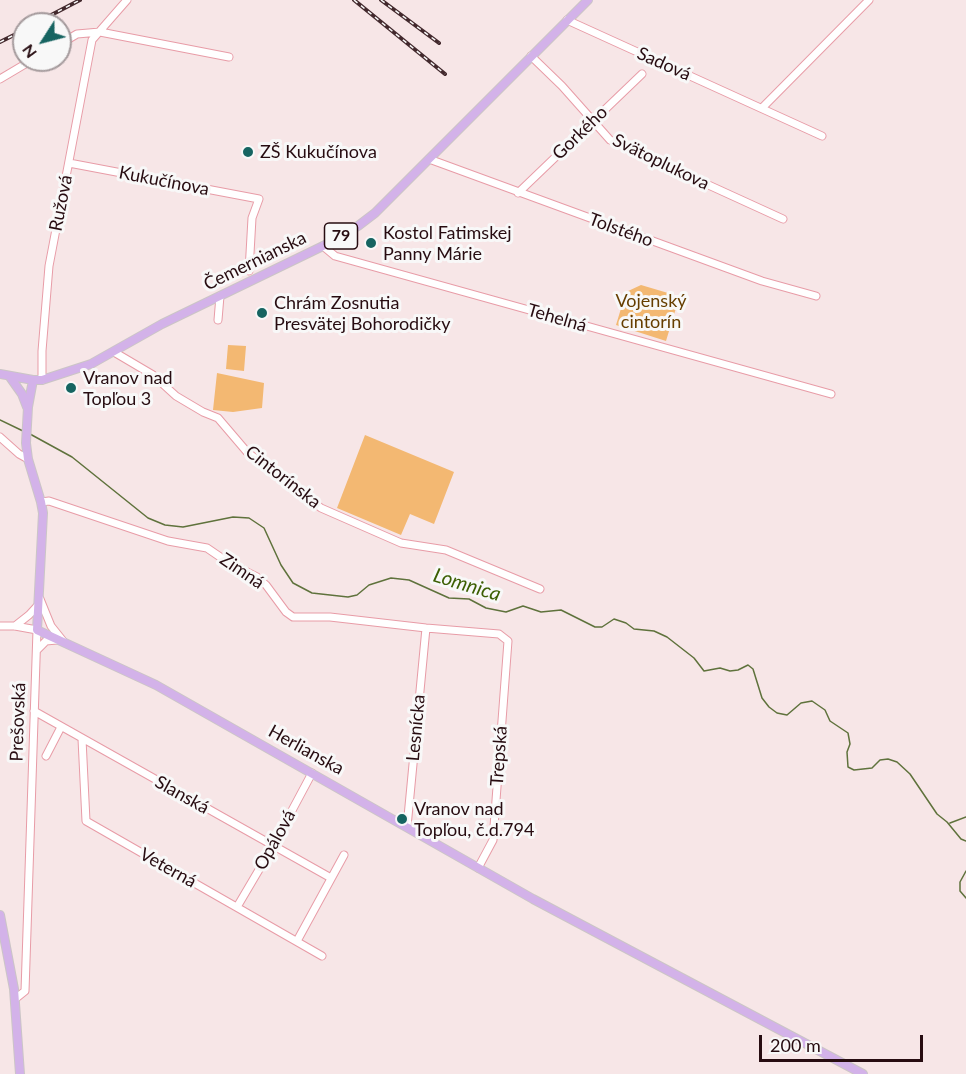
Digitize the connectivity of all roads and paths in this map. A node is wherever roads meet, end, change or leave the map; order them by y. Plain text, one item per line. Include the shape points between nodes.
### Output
1 (127, 0) edge
2 (588, 0) edge
3 (869, 0) edge
4 (567, 20) junction
5 (100, 32) junction
6 (72, 37) edge
7 (531, 56) junction
8 (229, 57) dead end
9 (642, 74) dead end
10 (762, 108) junction
11 (592, 120) junction
12 (822, 136) dead end
13 (429, 159) junction
14 (69, 163) junction
15 (518, 193) junction
16 (783, 219) dead end
17 (323, 246) junction
18 (249, 271) dead end
19 (220, 296) junction
20 (816, 296) dead end
21 (218, 320) dead end
22 (114, 352) junction
23 (0, 374) edge
24 (10, 377) junction
25 (38, 380) junction
26 (831, 394) dead end
27 (28, 407) junction
28 (0, 437) edge
29 (28, 459) junction
30 (41, 502) junction
31 (540, 589) dead end
32 (40, 600) junction
33 (0, 626) edge
34 (15, 626) junction
35 (426, 628) junction
36 (37, 630) junction
37 (508, 640) joint
38 (61, 641) junction
39 (37, 650) junction
40 (34, 711) junction
41 (61, 727) junction
42 (82, 739) junction
43 (46, 756) dead end
44 (312, 773) junction
45 (407, 827) junction
46 (273, 846) junction
47 (344, 855) dead end
48 (478, 868) junction
49 (331, 878) junction
50 (237, 907) junction
51 (0, 915) edge
52 (297, 941) junction
53 (322, 956) dead end
54 (15, 999) junction
55 (20, 1074) edge
56 (863, 1074) edge

1 - 5 street, Ružová
2 - 4 main road, Čemernianska / 79
3 - 10 street
4 - 7 main road, Čemernianska / 79
4 - 10 street, Sadová
5 - 6 street
5 - 8 street
5 - 14 street, Ružová via 92,40
7 - 11 street, Svätoplukova
7 - 13 main road, Čemernianska / 79
9 - 11 street, Gorkého
10 - 12 street, Sadová
11 - 15 street, Gorkého
11 - 16 street, Svätoplukova via 610,140
13 - 15 street, Tolstého
13 - 17 main road, Čemernianska / 79 via 368,219
14 - 18 street, Kukučínova via 259,199 252,218
14 - 25 street, Ružová via 49,266
15 - 20 street, Tolstého via 762,281
17 - 19 main road, Čemernianska / 79
17 - 26 street, Tehelná via 334,256
19 - 21 street
19 - 22 main road, Čemernianska / 79
22 - 25 main road, Čemernianska / 79 via 91,364
22 - 31 street, Cintorínska via 153,375 176,396 218,417 247,452 321,508 401,543 446,550
23 - 24 main road, Čemernianska / 79
24 - 25 main road, Čemernianska / 79
24 - 27 main road
25 - 27 main road, Prešovská
27 - 29 main road, Prešovská
28 - 29 street
29 - 30 main road, Prešovská
30 - 32 main road, Prešovská
30 - 35 street, Zimná via 49,501 168,541 207,548 257,577 293,617 330,617
32 - 34 street via 30,615
32 - 36 main road, Prešovská
32 - 38 street
33 - 34 street, Herlianska
34 - 36 street, Herlianska
35 - 37 street, Zimná via 499,634
35 - 45 street, Lesnícka
36 - 38 main road, Herlianska
36 - 39 street, Prešovská
37 - 48 street, Trepská via 493,840
38 - 39 street via 46,641
38 - 44 main road, Herlianska via 156,685
39 - 40 street, Prešovská
40 - 41 street, Slanská
40 - 54 street, Prešovská via 25,992
41 - 42 street, Slanská
41 - 43 street
42 - 46 street, Slanská
42 - 50 street, Veterná via 86,821
44 - 45 main road, Herlianska
44 - 46 street, Opálová
45 - 48 main road, Herlianska
46 - 49 street, Slanská
46 - 50 street, Opálová
47 - 49 street
48 - 56 main road, Herlianska
49 - 52 street
50 - 52 street, Veterná
51 - 54 main road
52 - 53 street, Veterná
54 - 55 main road

